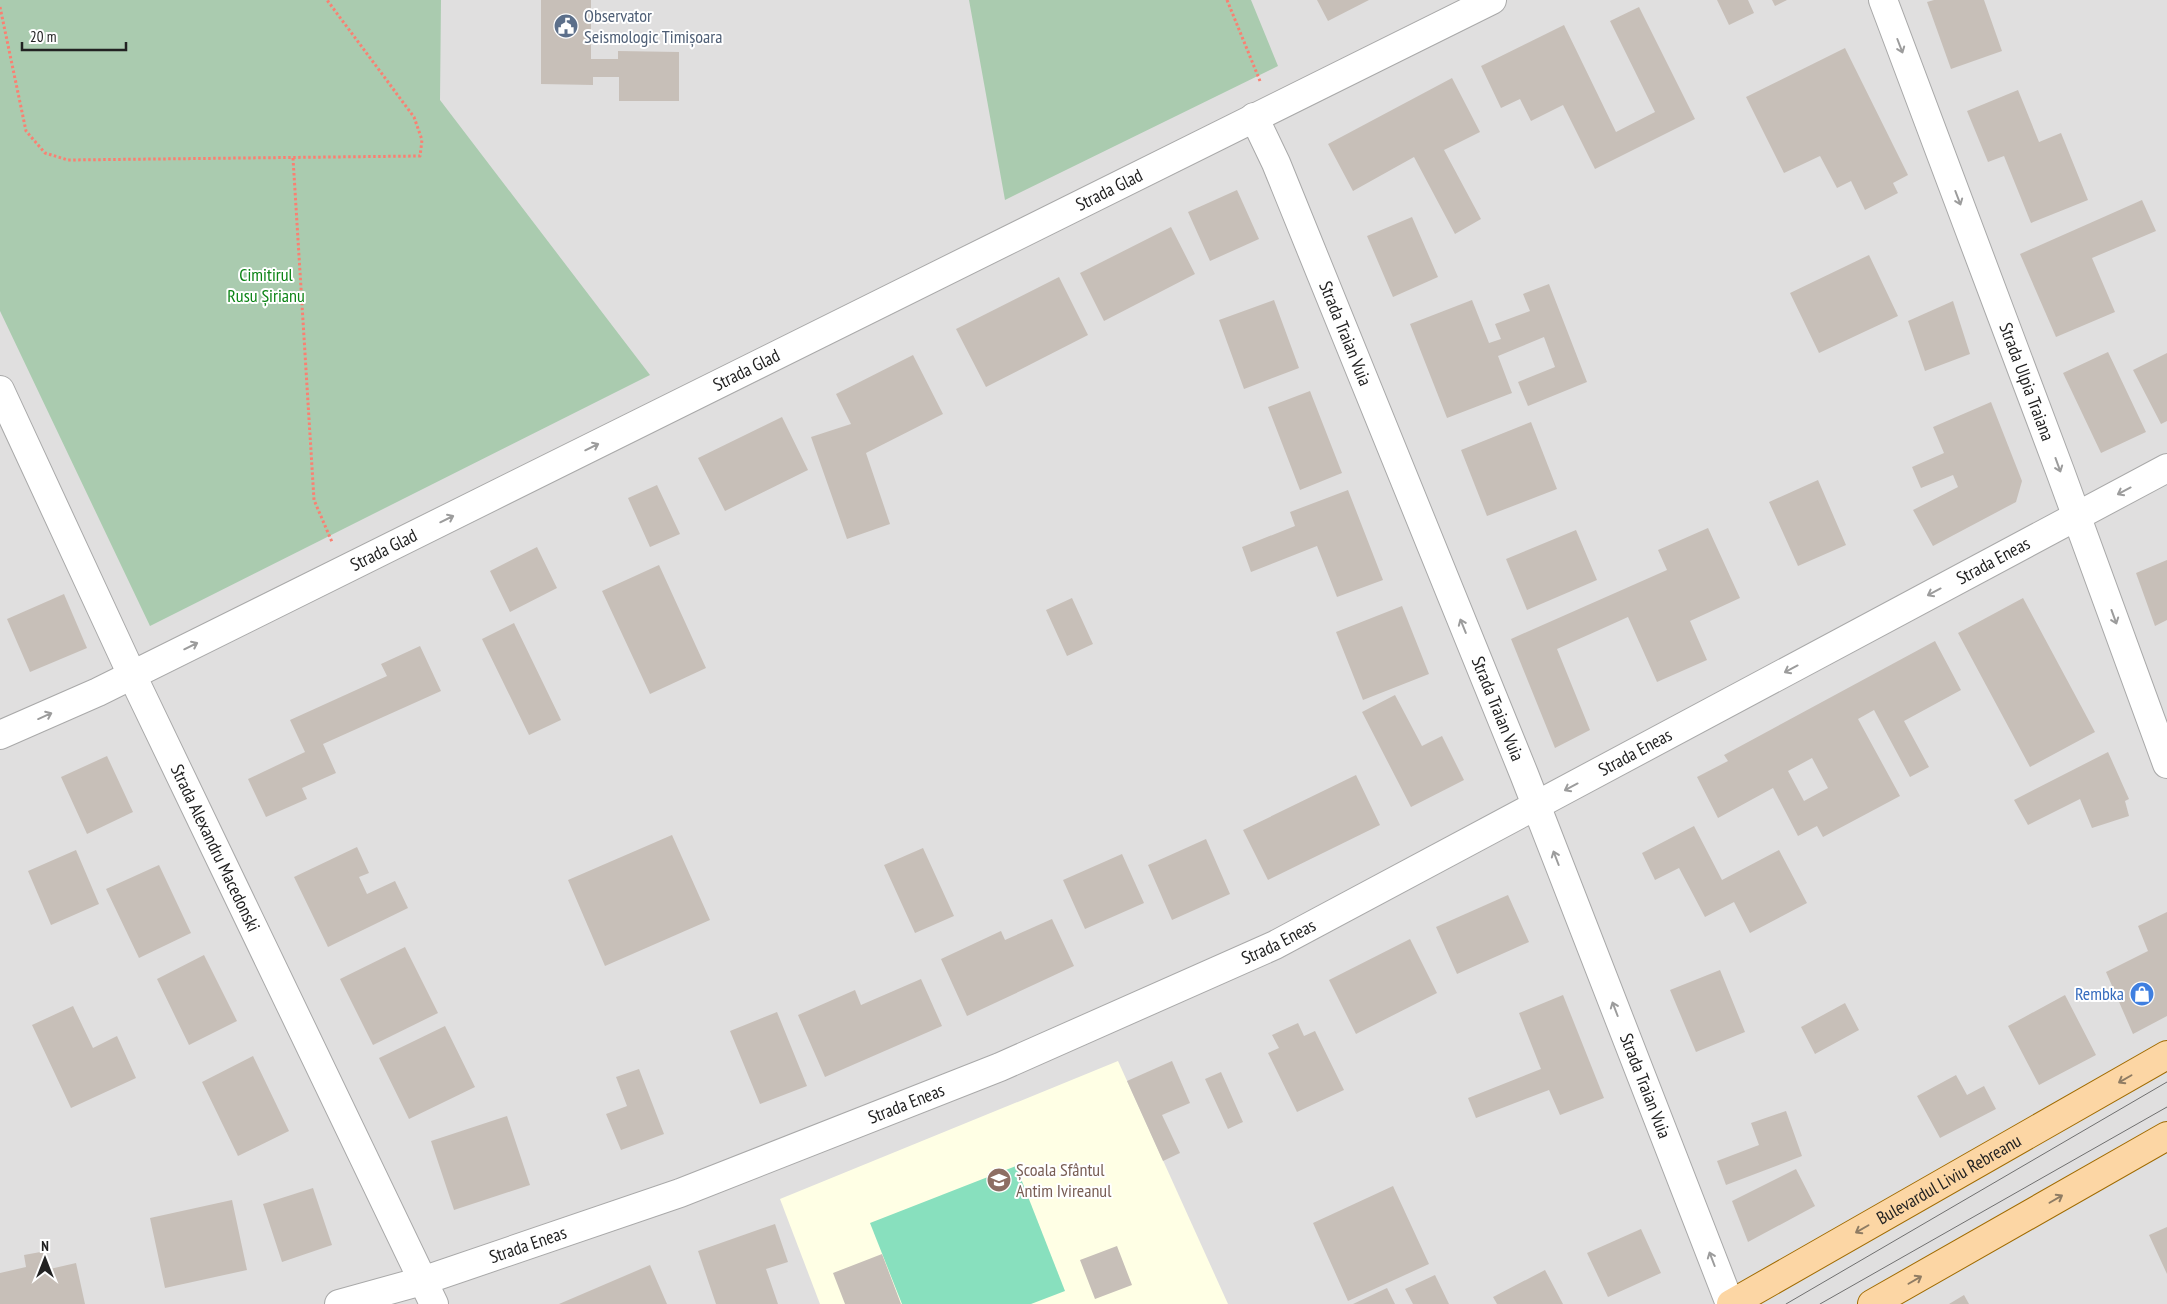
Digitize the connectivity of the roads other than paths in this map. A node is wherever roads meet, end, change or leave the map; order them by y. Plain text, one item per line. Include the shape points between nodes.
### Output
1 (1492, 0) edge
2 (1883, 0) edge
3 (1263, 113) junction
4 (0, 390) edge
5 (2167, 468) edge
6 (2077, 516) junction
7 (132, 675) junction
8 (0, 736) edge
9 (2167, 764) edge
10 (1536, 806) junction
11 (2167, 1055) edge
12 (2167, 1136) edge
13 (428, 1292) edge
14 (339, 1304) edge
15 (1730, 1304) edge
16 (1872, 1304) edge

1 - 3 street, Strada Glad
2 -> 6 street, Strada Ulpia Traiana
7 -> 3 street, Strada Glad
10 -> 3 street, Strada Traian Vuia via 1276,163
4 - 7 street, Strada Alexandru Macedonski
5 -> 6 street, Strada Eneas
6 -> 9 street, Strada Ulpia Traiana
6 -> 10 street, Strada Eneas
8 -> 7 street, Strada Glad
7 - 13 street, Strada Alexandru Macedonski
10 - 13 street, Strada Eneas via 1274,945 1000,1067
15 -> 10 street, Strada Traian Vuia
11 -> 15 main road, Bulevardul Liviu Rebreanu
16 -> 12 main road
13 - 14 street, Strada Eneas

